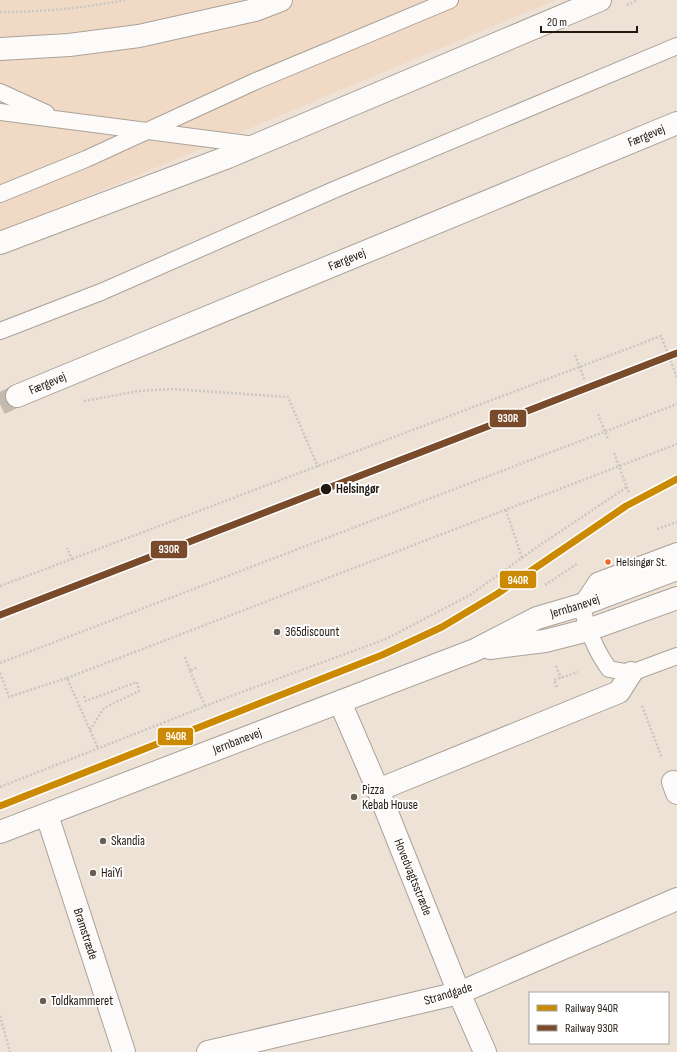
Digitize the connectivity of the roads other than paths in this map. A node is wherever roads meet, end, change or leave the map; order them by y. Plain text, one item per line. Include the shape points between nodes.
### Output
1 (281, 0) edge
2 (450, 0) edge
3 (600, 0) edge
4 (677, 46) edge
5 (0, 49) edge
6 (0, 92) edge
7 (0, 112) edge
8 (60, 120) junction
9 (677, 124) edge
10 (146, 132) junction
11 (257, 145) junction
12 (0, 194) edge
13 (0, 243) edge
14 (0, 331) edge
15 (17, 396) tunnel mouth
16 (677, 551) edge
17 (677, 569) edge
18 (677, 598) edge
19 (581, 605) junction
20 (588, 630) junction
21 (475, 650) junction
22 (677, 656) edge
23 (631, 673) junction
24 (340, 702) junction
25 (378, 790) junction
26 (47, 815) junction
27 (0, 832) edge
28 (677, 900) edge
29 (459, 993) junction
30 (124, 1052) edge
31 (208, 1052) edge
32 (484, 1052) edge

1 - 5 street via 255,10 139,36 69,45
2 - 10 lane via 256,81
3 - 11 street
4 - 14 lane via 336,189 100,292
6 - 8 lane
7 - 8 lane
8 - 10 lane
9 - 15 street, Færgevej
10 - 11 lane
10 - 12 lane
11 - 13 street
16 - 19 lane via 597,581
17 - 19 street, Jernbanevej
18 - 20 street, Jernbanevej
19 - 20 lane
19 - 21 street, Jernbanevej via 537,618
20 - 21 street, Jernbanevej via 545,641
20 - 23 lane via 598,655 609,669
21 - 24 street, Jernbanevej
22 - 23 lane
23 - 25 street via 619,692
24 - 25 street, Hovedvagtsstræde
24 - 26 street, Jernbanevej
25 - 29 street, Hovedvagtsstræde
26 - 27 street, Jernbanevej
26 - 30 street, Bramstræde
28 - 29 street, Strandgade
29 - 31 street, Strandgade
29 - 32 street, Hovedvagtsstræde

